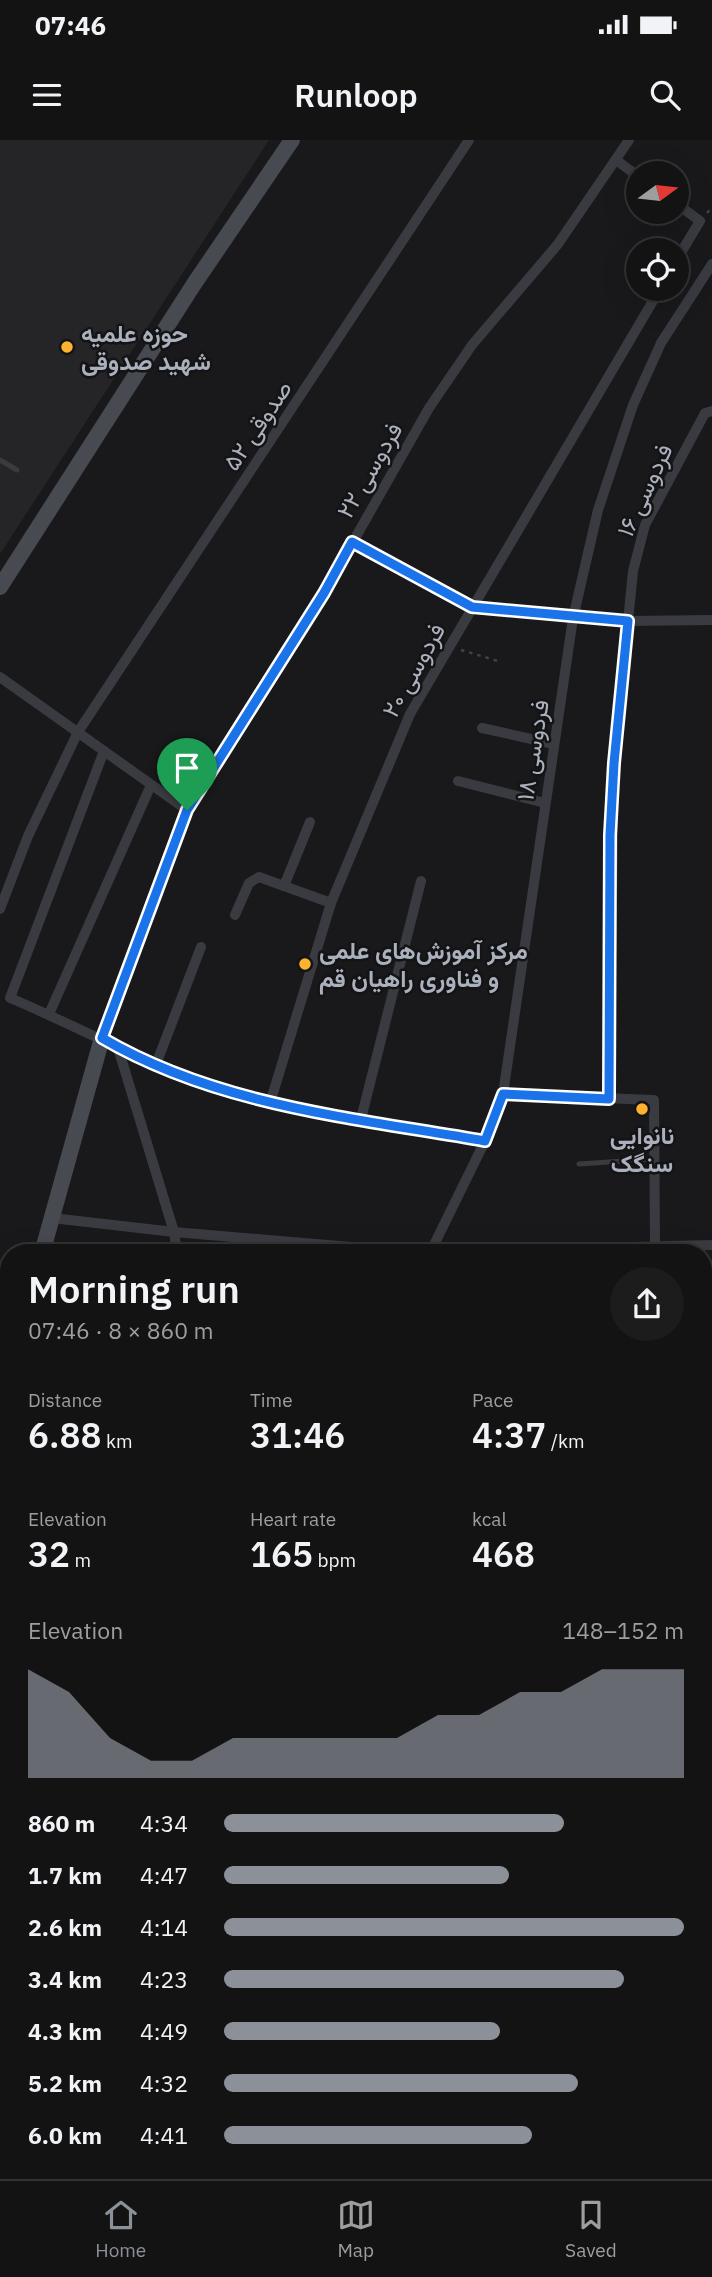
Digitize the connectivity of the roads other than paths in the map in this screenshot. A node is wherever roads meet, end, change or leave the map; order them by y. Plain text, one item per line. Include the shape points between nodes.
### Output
1 (292, 140) edge
2 (469, 140) edge
3 (629, 140) edge
4 (616, 160) junction
5 (626, 167) edge
6 (690, 213) edge
7 (689, 240) edge
8 (712, 264) edge
9 (653, 301) edge
10 (712, 411) edge
11 (0, 460) edge
12 (17, 470) dead end
13 (352, 542) junction
14 (0, 587) edge
15 (472, 607) junction
16 (573, 618) junction
17 (712, 620) edge
18 (628, 621) junction
19 (0, 677) edge
20 (482, 728) dead end
21 (78, 733) junction
22 (554, 744) junction
23 (104, 751) junction
24 (458, 781) dead end
25 (151, 785) junction
26 (545, 803) junction
27 (187, 810) junction
28 (310, 822) dead end
29 (421, 881) dead end
30 (284, 886) junction
31 (331, 904) junction
32 (0, 909) edge
33 (235, 915) dead end
34 (201, 947) dead end
35 (49, 1014) junction
36 (102, 1038) junction
37 (118, 1048) junction
38 (155, 1066) junction
39 (503, 1094) junction
40 (609, 1099) junction
41 (270, 1103) junction
42 (361, 1119) junction
43 (485, 1141) junction
44 (654, 1159) junction
45 (579, 1164) dead end
46 (52, 1218) junction
47 (174, 1232) junction
48 (45, 1244) edge
49 (176, 1244) edge
50 (316, 1244) edge
51 (434, 1244) edge
52 (655, 1244) edge

1 - 14 street
2 - 21 street, صدوقی ۵۲
3 - 4 street, فردوسی ۲۲
4 - 5 street
4 - 13 street, فردوسی ۲۲ via 558,244 472,345 429,408
6 - 7 street via 701,221
8 - 16 street, فردوسی ۱۸ via 661,343 633,405 598,510
9 - 15 street, فردوسی ۲۰
10 - 18 street, فردوسی ۱۶ via 705,413 645,525 633,571
11 - 12 lane
13 - 15 street
13 - 27 street, فردوسی ۲۲
15 - 16 street
15 - 31 street, فردوسی ۲۰ via 410,714
16 - 18 street
16 - 22 street, فردوسی ۱۸
17 - 18 street
18 - 40 street, فردوسی ۱۶ via 610,835
19 - 21 street
20 - 22 street
21 - 23 street
21 - 32 street, صدوقی ۵۲ via 28,836
22 - 26 street, فردوسی ۱۸
23 - 25 street
23 - 35 street via 10,998
24 - 26 street
25 - 27 street
25 - 35 street
26 - 39 street, فردوسی ۱۸
27 - 36 street, فردوسی ۲۲
28 - 30 street
29 - 42 street
30 - 31 street
30 - 33 street via 253,879
31 - 41 street, فردوسی ۲۰
34 - 38 street
35 - 36 street
36 - 37 street
36 - 46 street
37 - 38 street
37 - 47 street
38 - 41 street
39 - 40 street
39 - 43 street, فردوسی ۱۸
40 - 44 street via 653,1100
41 - 42 street
42 - 43 street
43 - 51 street, فردوسی ۱۸
44 - 45 lane
44 - 52 street
46 - 47 street
46 - 48 street
47 - 49 street
47 - 50 street

